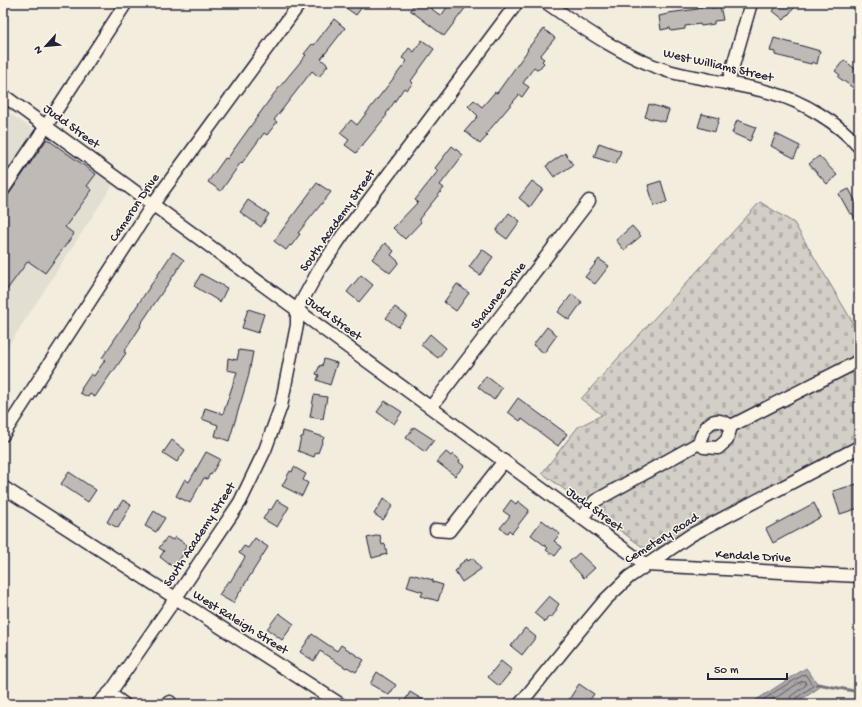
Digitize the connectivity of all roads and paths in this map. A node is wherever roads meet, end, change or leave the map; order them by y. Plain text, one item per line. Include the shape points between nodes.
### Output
1 (126, 3) edge
2 (300, 3) edge
3 (518, 3) edge
4 (547, 3) edge
5 (751, 3) edge
6 (728, 83) junction
7 (3, 95) edge
8 (46, 126) junction
9 (859, 147) edge
10 (3, 190) edge
11 (589, 201) dead end
12 (153, 204) junction
13 (297, 310) junction
14 (859, 361) edge
15 (431, 408) junction
16 (731, 426) junction
17 (3, 435) edge
18 (699, 443) junction
19 (859, 448) edge
20 (504, 461) junction
21 (3, 487) edge
22 (582, 518) junction
23 (436, 530) dead end
24 (646, 565) junction
25 (859, 576) edge
26 (175, 599) junction
27 (109, 693) junction
28 (98, 704) edge
29 (124, 704) edge
30 (340, 704) edge
31 (520, 704) edge

1 - 8 street
2 - 12 street, Cameron Drive
3 - 13 street, South Academy Street via 342,236
4 - 6 street, West Williams Street via 614,48 644,63 670,72
5 - 6 street
6 - 9 street, West Williams Street via 773,93 799,103 823,116 854,140
7 - 8 street, Judd Street
8 - 10 street
8 - 12 street, Judd Street
11 - 15 street, Shawnee Drive
12 - 13 street, Judd Street
12 - 17 street, Cameron Drive
13 - 15 street, Judd Street
13 - 26 street, South Academy Street via 297,325 281,406 265,450 240,502
14 - 16 street
15 - 20 street, Judd Street
16 - 18 street via 724,422 712,422 702,432
16 - 18 street via 727,440 718,448 704,447
18 - 22 street via 594,501
19 - 24 street, Cemetery Road via 691,535
20 - 22 street, Judd Street
20 - 23 street via 449,530
21 - 26 street, West Raleigh Street
22 - 24 street, Judd Street
24 - 25 street, Kendale Drive
24 - 31 street, Cemetery Road via 605,600
26 - 27 street, South Academy Street
26 - 30 street, West Raleigh Street
27 - 28 street, South Academy Street
27 - 29 street

